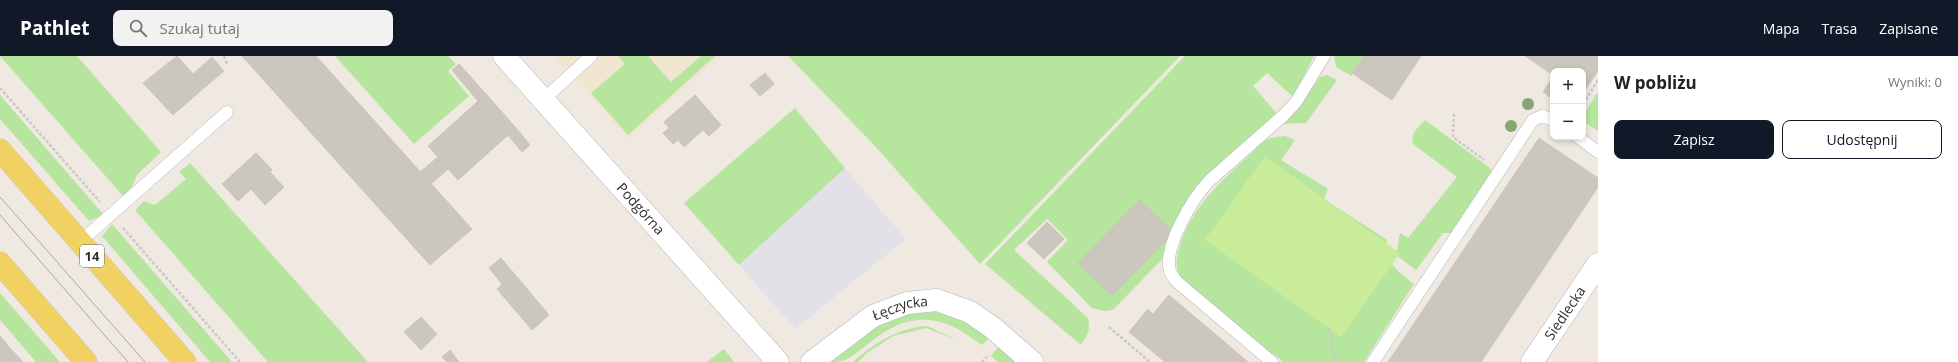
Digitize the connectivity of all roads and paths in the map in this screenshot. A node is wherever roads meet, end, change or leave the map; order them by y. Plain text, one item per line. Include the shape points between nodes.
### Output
1 (224, 56) edge
2 (504, 56) edge
3 (591, 56) edge
4 (1324, 56) edge
5 (227, 64) dead end
6 (1598, 80) edge
7 (1586, 99) edge
8 (543, 100) junction
9 (227, 112) dead end
10 (1454, 114) dead end
11 (1550, 119) edge
12 (1582, 140) edge
13 (0, 150) edge
14 (1598, 152) edge
15 (1499, 172) junction
16 (80, 242) junction
17 (0, 264) edge
18 (1598, 264) edge
19 (1109, 327) dead end
20 (1329, 328) dead end
21 (987, 358) dead end
22 (86, 362) edge
23 (185, 362) edge
24 (778, 362) edge
25 (812, 362) edge
26 (982, 362) edge
27 (1032, 362) edge
28 (1150, 362) edge
29 (1272, 362) edge
30 (1335, 362) edge
31 (1373, 362) edge
32 (1532, 362) edge

1 - 5 path
2 - 8 street, Podgórna
3 - 8 lane
4 - 29 lane via 1296,102 1198,193 1186,212 1169,261 1170,271 1176,282
6 - 7 path
8 - 24 street, Podgórna
9 - 16 lane
10 - 15 path via 1453,137
11 - 15 lane via 1542,116 1533,120
12 - 14 lane
13 - 16 main road, 14
15 - 31 lane
16 - 23 main road, 14
17 - 22 main road
18 - 32 street, Siedlecka
19 - 28 path
20 - 30 path
21 - 26 path
25 - 27 street, Łęczycka via 873,316 907,303 937,300 970,312

